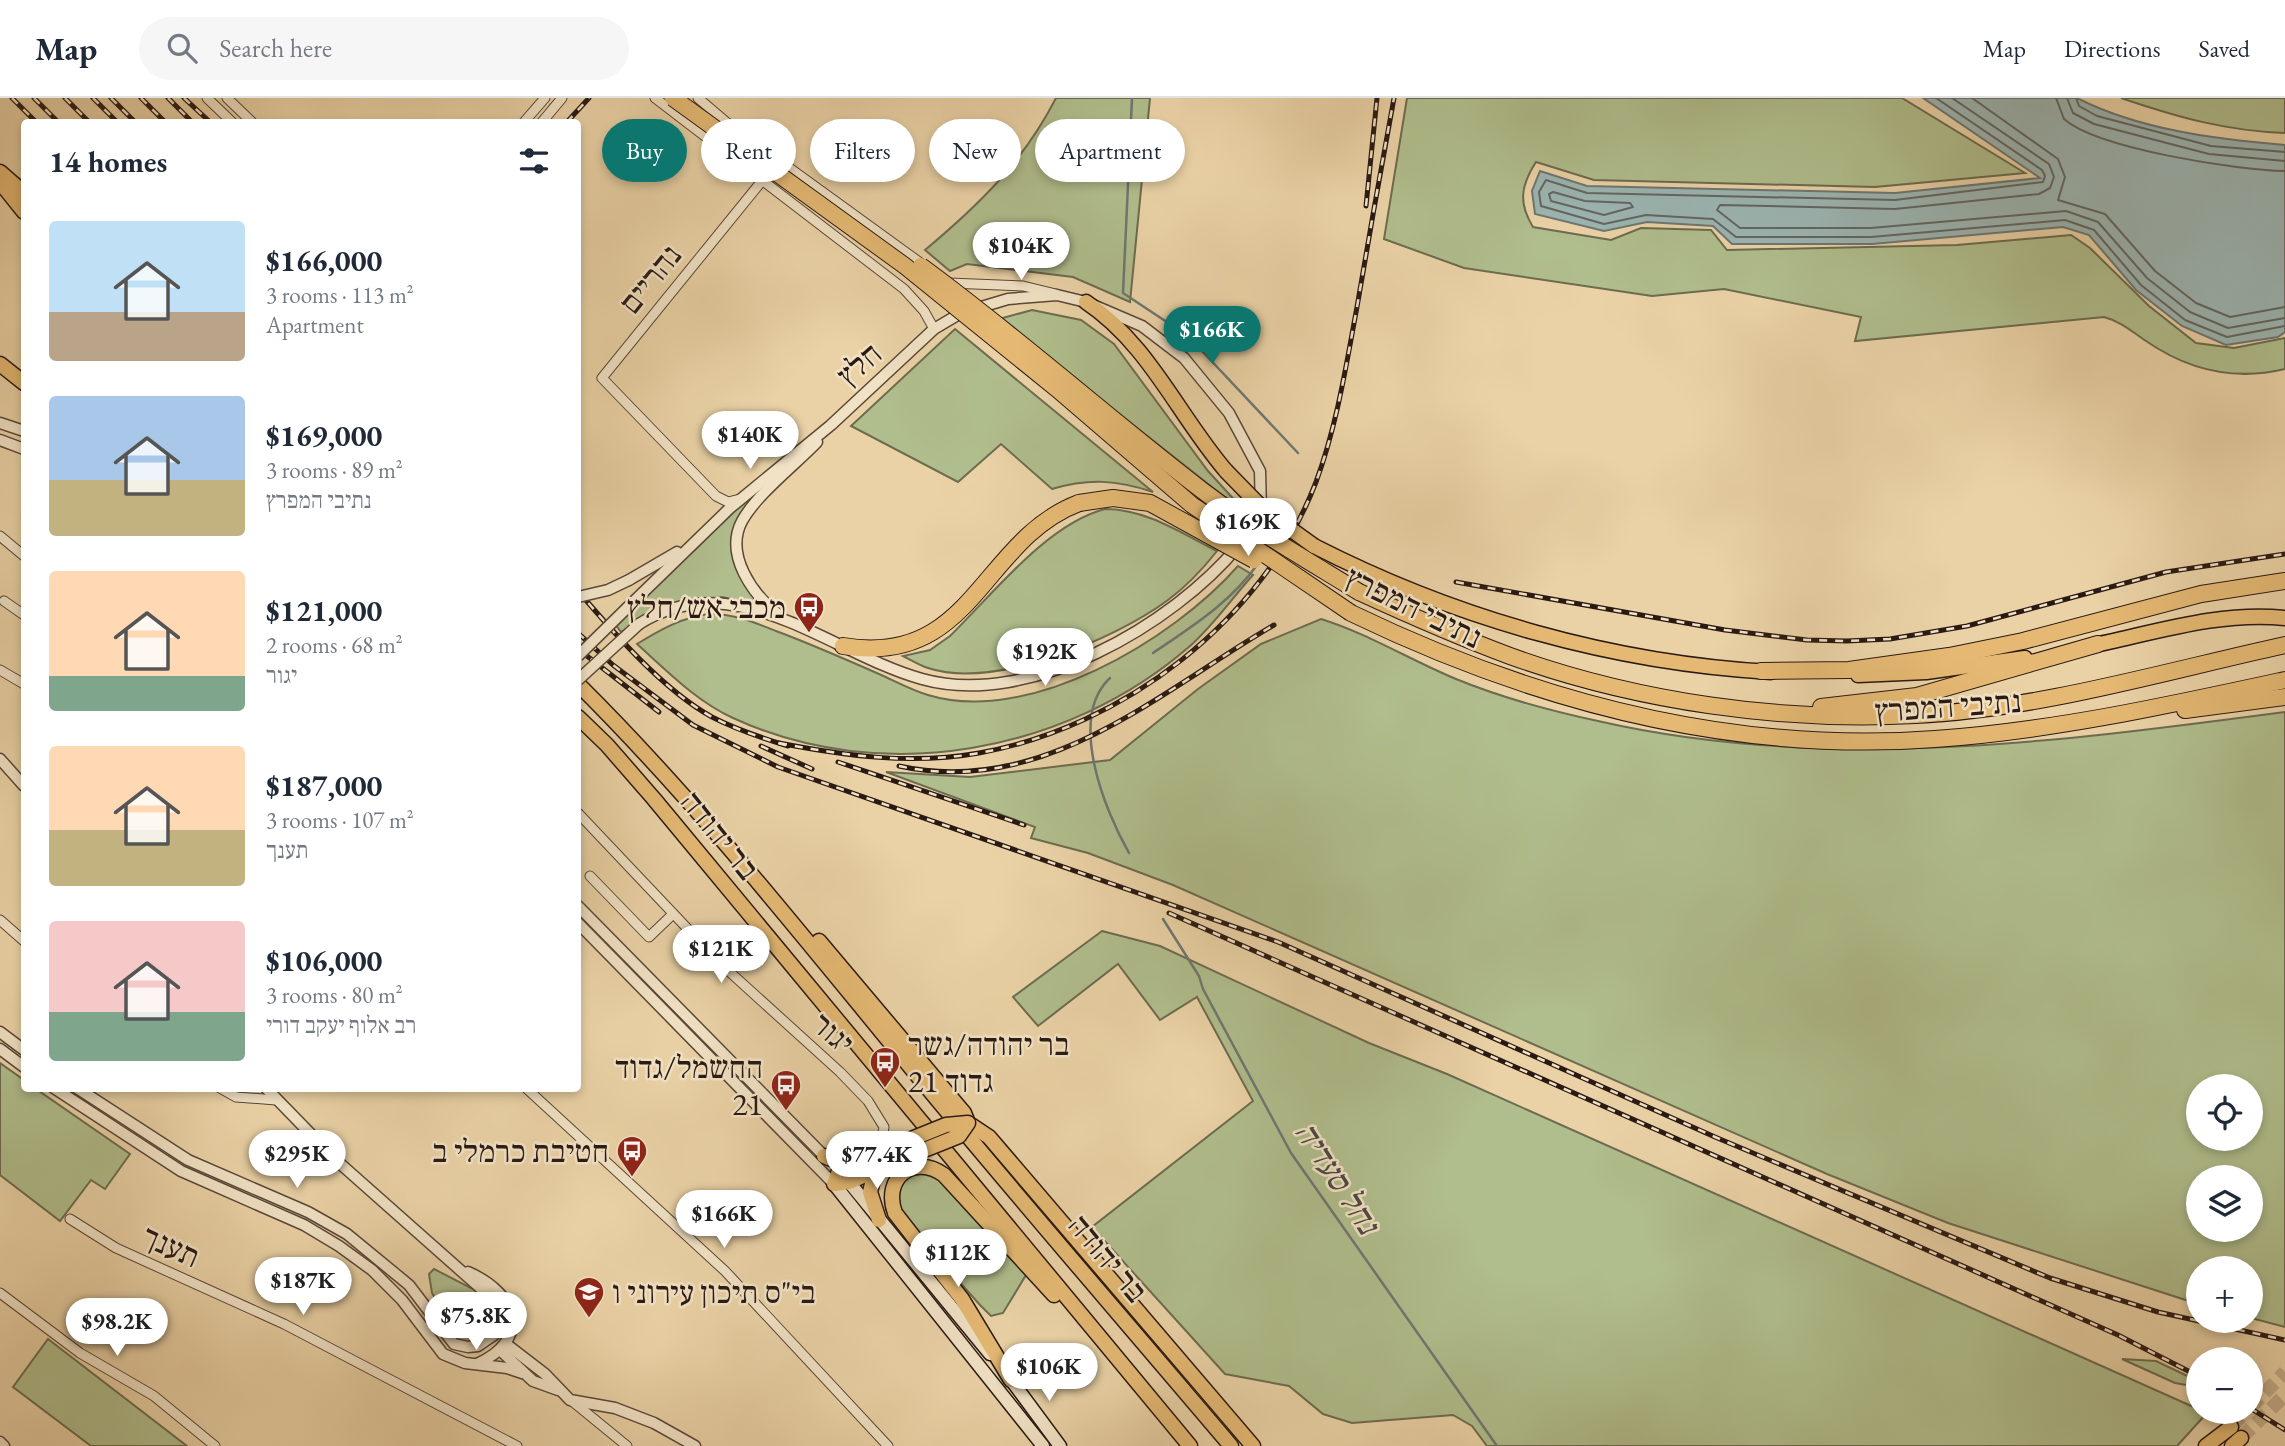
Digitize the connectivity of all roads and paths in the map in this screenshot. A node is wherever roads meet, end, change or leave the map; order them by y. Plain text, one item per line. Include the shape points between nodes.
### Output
1 (207, 98) edge
2 (227, 98) edge
3 (545, 98) edge
4 (562, 98) edge
5 (655, 98) edge
6 (675, 98) edge
7 (691, 98) edge
8 (698, 98) edge
9 (229, 119) edge
10 (249, 119) edge
11 (527, 119) edge
12 (544, 119) edge
13 (704, 119) edge
14 (722, 119) edge
15 (701, 134) edge
16 (0, 172) edge
17 (796, 173) edge
18 (0, 182) edge
19 (760, 182) edge
20 (762, 182) edge
21 (21, 190) edge
22 (21, 208) edge
23 (1057, 295) junction
24 (1086, 302) junction
25 (934, 329) junction
26 (0, 365) edge
27 (21, 381) edge
28 (0, 423) edge
29 (831, 425) junction
30 (21, 430) edge
31 (0, 440) edge
32 (21, 448) edge
33 (716, 496) junction
34 (744, 497) junction
35 (720, 517) junction
36 (0, 536) edge
37 (692, 544) junction
38 (21, 554) edge
39 (2285, 581) edge
40 (581, 596) edge
41 (4, 601) dead end
42 (21, 613) edge
43 (1351, 613) junction
44 (2285, 618) edge
45 (784, 619) junction
46 (2098, 644) junction
47 (2285, 644) edge
48 (843, 646) junction
49 (581, 653) edge
50 (0, 670) edge
51 (1761, 671) junction
52 (581, 679) edge
53 (2285, 680) edge
54 (21, 682) edge
55 (581, 685) edge
56 (2285, 697) edge
57 (1715, 705) junction
58 (581, 720) edge
59 (2016, 731) junction
60 (0, 759) edge
61 (21, 783) edge
62 (581, 818) edge
63 (751, 873) junction
64 (590, 876) dead end
65 (581, 909) edge
66 (673, 915) junction
67 (0, 920) edge
68 (581, 926) edge
69 (21, 938) edge
70 (0, 1032) edge
71 (21, 1048) edge
72 (0, 1049) edge
73 (21, 1065) edge
74 (60, 1092) edge
75 (83, 1092) edge
76 (227, 1092) edge
77 (244, 1092) edge
78 (269, 1092) edge
79 (530, 1092) edge
80 (236, 1097) junction
81 (276, 1100) junction
82 (968, 1123) junction
83 (880, 1151) junction
84 (824, 1156) junction
85 (859, 1161) junction
86 (875, 1172) junction
87 (841, 1179) junction
88 (71, 1219) dead end
89 (879, 1220) junction
90 (456, 1267) junction
91 (0, 1293) edge
92 (493, 1336) junction
93 (502, 1347) junction
94 (477, 1364) junction
95 (522, 1373) junction
96 (1012, 1380) junction
97 (558, 1390) junction
98 (570, 1400) junction
99 (1161, 1412) junction
100 (2231, 1427) tunnel mouth
101 (0, 1442) edge
102 (4, 1446) edge
103 (215, 1446) edge
104 (517, 1446) edge
105 (627, 1446) edge
106 (695, 1446) edge
107 (888, 1446) edge
108 (1043, 1446) edge
109 (1060, 1446) edge
110 (1190, 1446) edge
111 (1231, 1446) edge
112 (1253, 1446) edge
113 (2206, 1446) edge

1 - 9 street
2 - 10 street
3 - 11 street
4 - 12 street
5 - 15 street
6 - 13 street
6 - 43 highway, נתיבי המפרץ, bridge via 905,266 1192,505
7 - 57 highway, נתיבי המפרץ, bridge via 972,303 1203,491 1359,592 1513,656 1640,691
8 - 14 street
16 - 21 highway
17 - 23 street via 953,285 1023,286
18 - 22 highway
19 - 33 street, נהריים via 602,378
20 - 25 street via 904,289
23 - 24 street, חלץ
23 - 25 street, חלץ via 982,305
24 - 48 street, חלץ via 1123,316 1158,337 1185,358 1213,392 1240,430 1260,471 1262,502 1253,527 1219,569 1172,608 1102,649 1044,673 988,683 945,683 912,675
24 - 51 highway, bridge via 1136,345 1226,471 1264,510 1314,546 1430,598 1515,628 1651,657
25 - 29 street, חלץ
26 - 27 highway
28 - 30 street
29 - 34 street, חלץ
29 - 45 street via 740,525 738,553 746,579
31 - 32 street
33 - 34 street via 727,502
33 - 35 street
34 - 35 street, חלץ
35 - 37 street, חלץ
36 - 38 street
37 - 40 street, bridge via 608,590
37 - 49 street, חלץ, bridge
39 - 51 highway via 2201,594 1949,656 1849,670
41 - 42 street
43 - 48 highway, bridge via 1150,503 1112,498 1079,503 1056,513 1035,529 953,617 925,638 888,648
43 - 59 highway, נתיבי המפרץ via 1527,687 1660,722 1769,738 1855,741 1933,740
44 - 46 highway via 2229,618
45 - 48 street, חלץ
45 - 52 street, bridge via 709,601 672,608 639,624
46 - 51 highway via 1926,672 1850,676
46 - 57 highway via 1917,696 1821,707
47 - 57 highway, נתיבי המפרץ via 2022,701 1945,712 1836,716
50 - 54 street
53 - 59 highway, נתיבי המפרץ
55 - 63 highway, בר יהודה
56 - 59 highway
58 - 99 highway, בר יהודה via 654,799
60 - 61 street
62 - 66 street, יגור
63 - 82 highway via 867,995 964,1112
63 - 111 highway, בר יהודה
64 - 66 street via 649,937
65 - 84 street
66 - 83 street, יגור via 868,1101 884,1128
67 - 69 street
68 - 87 street
70 - 71 street
72 - 73 street
74 - 94 street via 181,1171 304,1225 338,1246 372,1270 402,1300 443,1354
75 - 92 street via 188,1160 347,1234 409,1284 454,1344 478,1346
76 - 80 street
77 - 80 street
78 - 81 street
79 - 107 street via 725,1271
80 - 81 street
81 - 90 street
82 - 83 highway, bridge via 942,1127
82 - 86 highway, bridge via 959,1136
82 - 112 highway via 989,1137
83 - 85 highway
84 - 85 highway
84 - 87 street
85 - 87 highway
86 - 87 highway
86 - 89 highway via 870,1192
87 - 89 main road
87 - 108 main road
88 - 104 street, תענך via 116,1248 284,1324
89 - 96 main road
90 - 92 street via 491,1300 499,1323
90 - 93 street via 489,1283 507,1301 512,1323
91 - 103 street via 80,1353 154,1396
92 - 93 street via 504,1335
93 - 94 street
93 - 95 street
93 - 97 street via 545,1374
94 - 95 street
95 - 97 street via 543,1387
96 - 99 highway via 962,1299 895,1213 893,1186 904,1170 925,1166 944,1175
96 - 109 main road
97 - 98 street
98 - 105 street
98 - 106 street via 615,1408
99 - 110 highway, בר יהודה
100 - 113 highway
101 - 102 street

